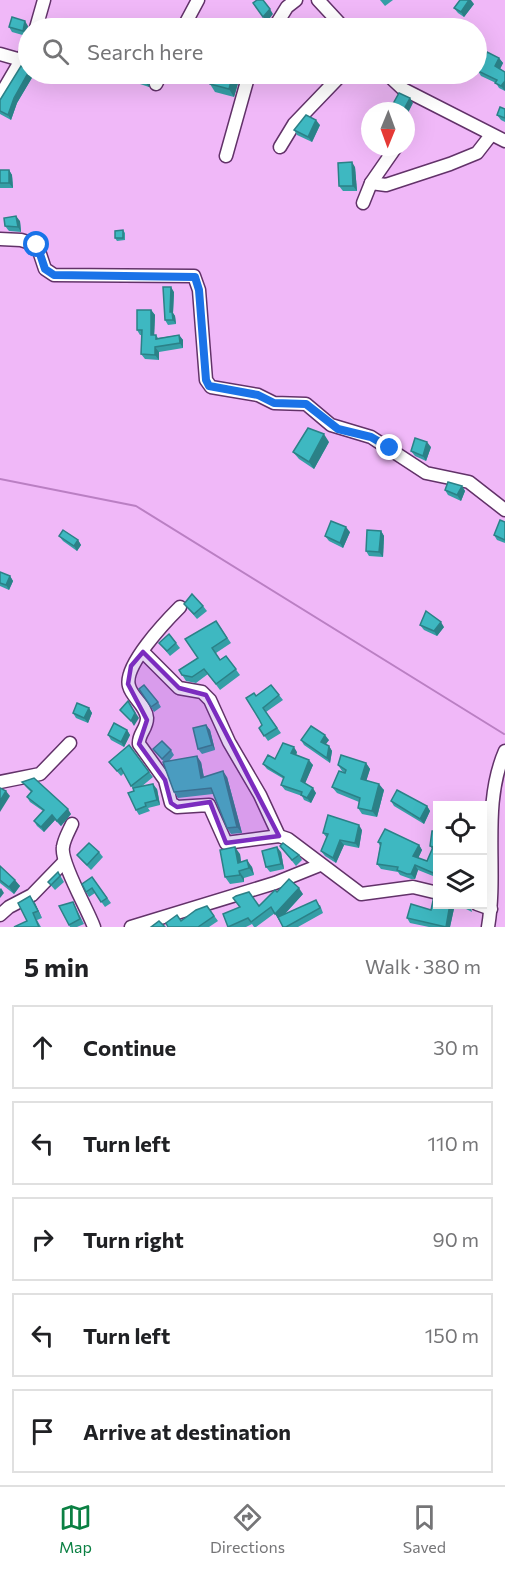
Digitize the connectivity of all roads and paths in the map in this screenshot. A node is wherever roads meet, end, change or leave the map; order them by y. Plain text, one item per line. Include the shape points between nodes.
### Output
1 (44, 0) edge
2 (198, 0) edge
3 (296, 0) edge
4 (318, 0) edge
5 (39, 18) edge
6 (188, 18) edge
7 (281, 18) edge
8 (335, 18) edge
9 (0, 54) edge
10 (18, 59) edge
11 (18, 65) edge
12 (246, 84) edge
13 (332, 84) edge
14 (398, 84) edge
15 (0, 96) edge
16 (491, 135) junction
17 (505, 141) edge
18 (280, 147) dead end
19 (226, 156) dead end
20 (390, 156) edge
21 (371, 183) junction
22 (363, 203) dead end
23 (0, 239) edge
24 (505, 510) edge
25 (180, 607) dead end
26 (143, 652) junction
27 (70, 744) dead end
28 (505, 751) edge
29 (0, 782) edge
30 (72, 824) dead end
31 (279, 836) junction
32 (63, 863) junction
33 (320, 865) junction
34 (433, 892) edge
35 (487, 908) edge
36 (491, 909) junction
37 (0, 915) edge
38 (94, 927) edge
39 (131, 927) edge
40 (488, 927) edge

1 - 5 street
2 - 6 street
3 - 7 street
4 - 8 street
9 - 10 street
11 - 15 street
12 - 19 street
13 - 18 street via 294,124
14 - 16 street
16 - 17 street
16 - 21 street via 477,153 450,164 386,184
20 - 21 street
21 - 22 street
23 - 24 street via 37,245 45,269 54,275 194,276 210,387 258,395 274,403 306,404 331,425 371,437 426,472 470,482
25 - 26 street
26 - 31 street via 179,688 202,692 210,700
26 - 31 street via 128,672 128,684 146,712 139,744 165,780 171,803 177,807 209,805 226,843
27 - 29 street via 40,774
28 - 36 street via 493,794
30 - 32 street via 63,847
31 - 33 street
32 - 37 street via 32,895
32 - 38 street
33 - 34 street via 361,894 413,887
33 - 39 street via 255,890
35 - 36 street
36 - 40 street

